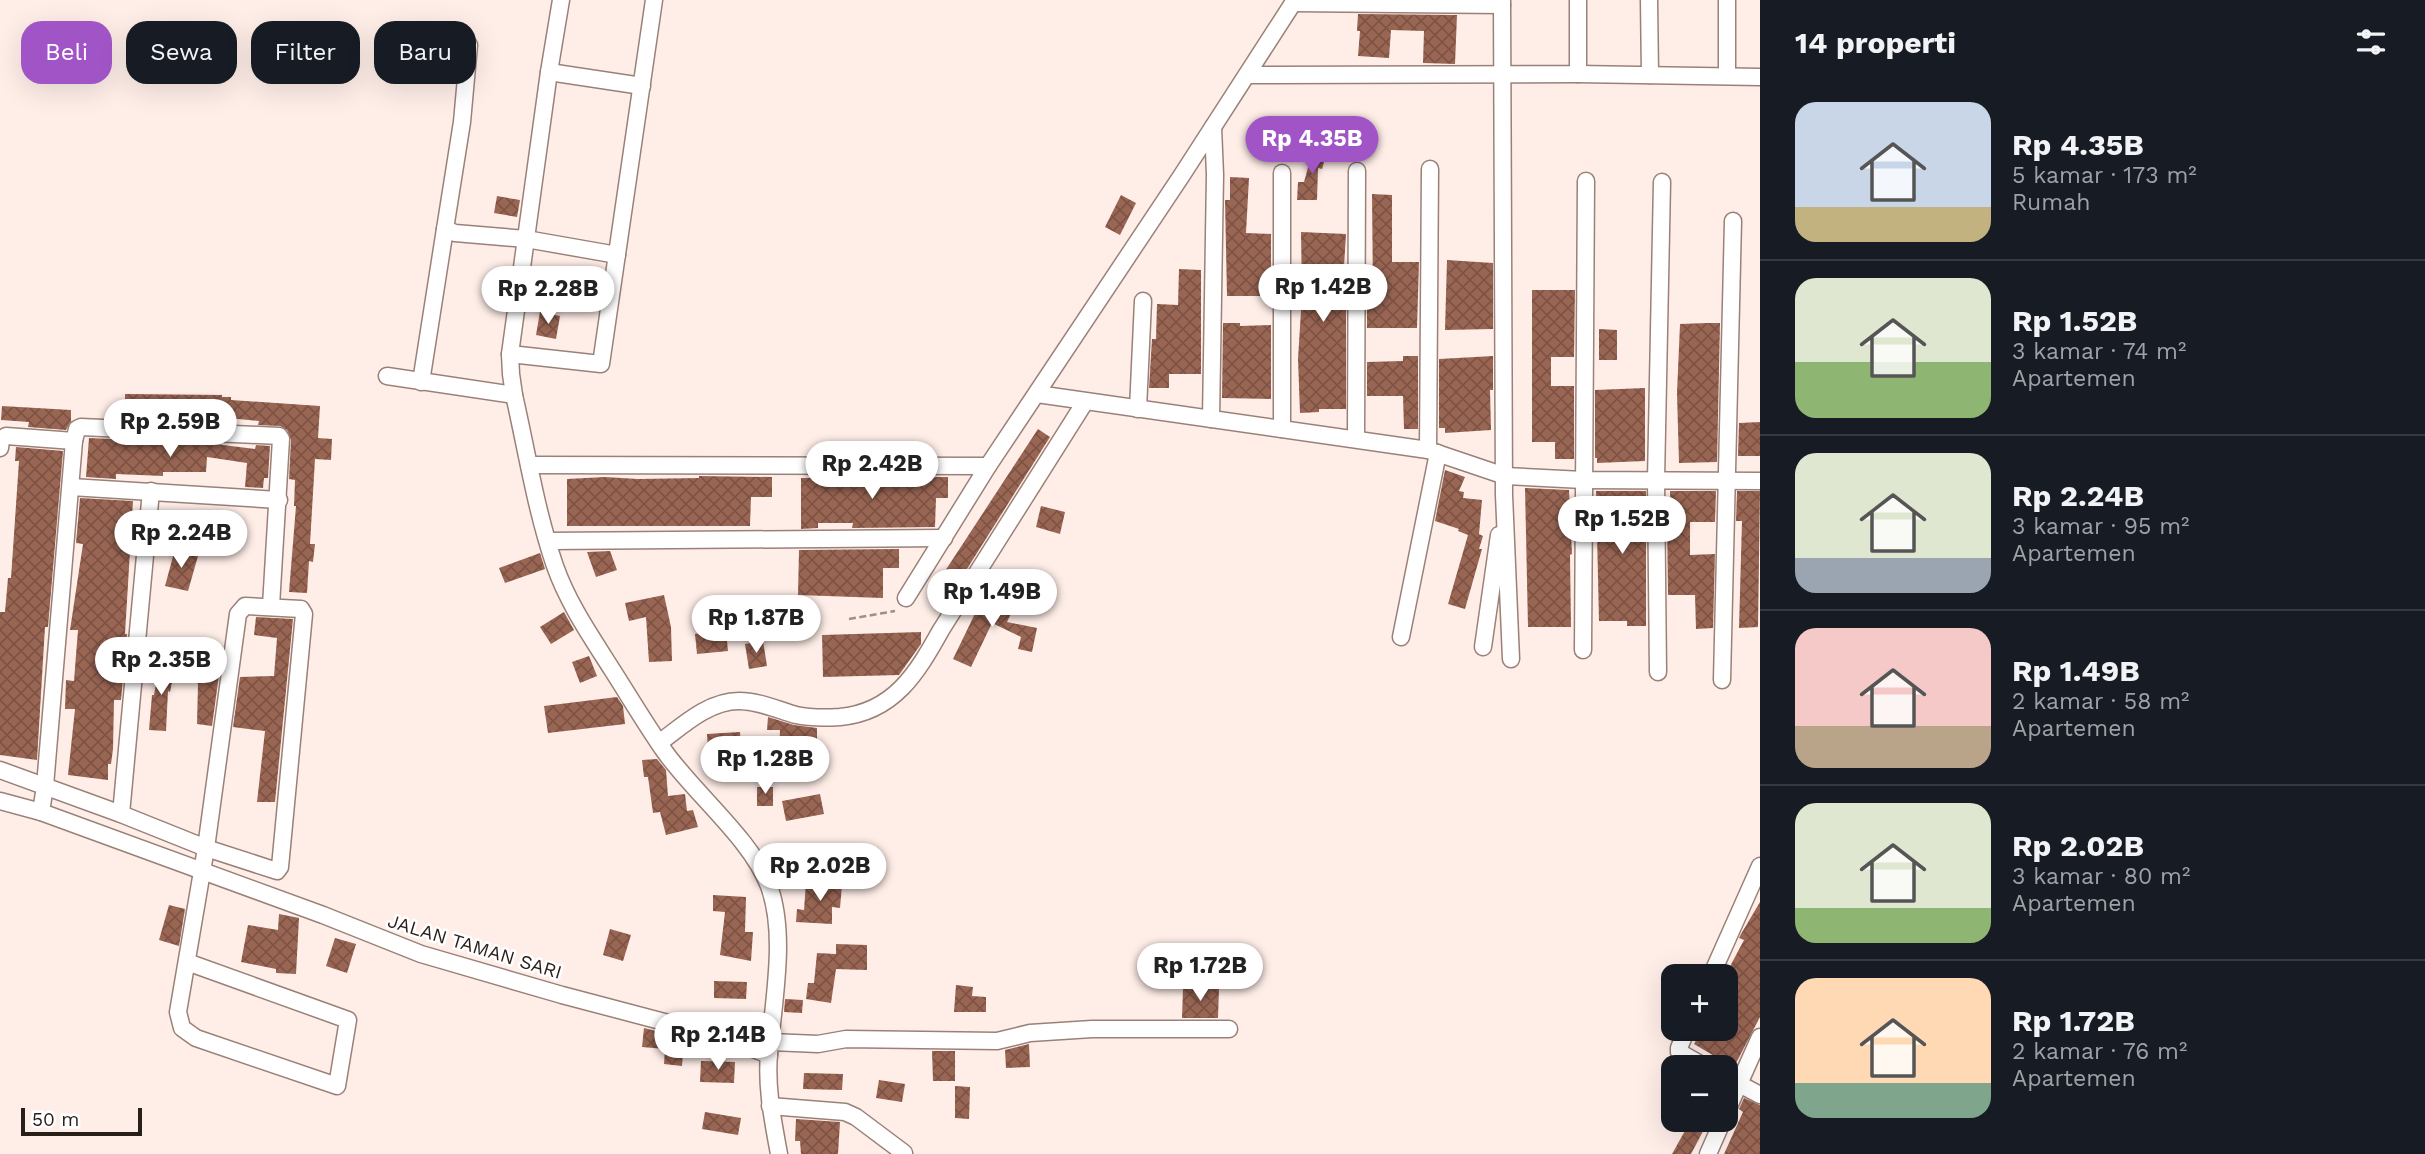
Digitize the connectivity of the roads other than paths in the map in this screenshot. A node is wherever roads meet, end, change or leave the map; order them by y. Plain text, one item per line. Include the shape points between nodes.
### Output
1 (561, 0) edge
2 (654, 0) edge
3 (1578, 0) edge
4 (1649, 0) edge
5 (1727, 0) edge
6 (1294, 1) edge
7 (1502, 2) edge
8 (549, 72) junction
9 (1502, 73) junction
10 (1578, 74) junction
11 (1247, 75) junction
12 (1650, 75) junction
13 (1727, 76) junction
14 (1760, 77) edge
15 (465, 84) edge
16 (642, 86) junction
17 (1213, 127) junction
18 (1430, 169) dead end
19 (1357, 171) dead end
20 (1282, 173) dead end
21 (1586, 181) dead end
22 (1662, 182) dead end
23 (1734, 221) dead end
24 (445, 229) junction
25 (526, 239) junction
26 (617, 255) junction
27 (1143, 301) dead end
28 (510, 355) junction
29 (387, 376) dead end
30 (421, 382) junction
31 (1037, 394) junction
32 (514, 396) junction
33 (1085, 402) junction
34 (1138, 410) junction
35 (1211, 419) junction
36 (1282, 429) junction
37 (1356, 439) junction
38 (74, 441) junction
39 (0, 448) edge
40 (1433, 451) junction
41 (529, 465) junction
42 (988, 466) junction
43 (1505, 476) junction
44 (1583, 480) junction
45 (1656, 480) junction
46 (1728, 481) junction
47 (1760, 481) edge
48 (71, 486) junction
49 (150, 491) junction
50 (1504, 495) junction
51 (279, 500) junction
52 (944, 538) junction
53 (548, 541) junction
54 (906, 598) road end
55 (271, 606) junction
56 (1401, 638) dead end
57 (1483, 647) dead end
58 (1583, 650) dead end
59 (1511, 659) dead end
60 (1658, 672) dead end
61 (1722, 680) dead end
62 (659, 743) junction
63 (0, 770) edge
64 (45, 786) junction
65 (0, 801) edge
66 (41, 812) junction
67 (121, 814) junction
68 (206, 848) junction
69 (1760, 866) edge
70 (202, 872) junction
71 (187, 962) junction
72 (1716, 964) edge
73 (1229, 1029) dead end
74 (1760, 1037) edge
75 (1683, 1041) edge
76 (770, 1048) junction
77 (1684, 1055) edge
78 (1738, 1071) edge
79 (1738, 1083) edge
80 (1760, 1095) edge
81 (770, 1106) junction
82 (1718, 1132) edge
83 (904, 1153) edge
84 (779, 1154) edge
85 (1708, 1154) edge

1 - 8 street
2 - 16 street
3 - 10 street
4 - 12 street
5 - 13 street
6 - 7 street
6 - 11 street
7 - 9 street
8 - 16 street
8 - 25 street
9 - 10 street
9 - 11 street
9 - 43 street
10 - 12 street
11 - 17 street
12 - 13 street
13 - 14 street
15 - 24 street
16 - 26 street
17 - 31 street
17 - 35 street
18 - 40 street
19 - 37 street
20 - 36 street
21 - 44 street
22 - 45 street
23 - 46 street
24 - 25 street
24 - 30 street
25 - 26 street
25 - 28 street
26 - 28 street via 601,364
27 - 34 street
28 - 32 street
29 - 30 street
30 - 32 street
31 - 33 street
31 - 42 street
32 - 41 street
33 - 34 street
33 - 62 street via 921,665 892,697 856,715 832,717 797,715 746,702 725,703
34 - 35 street
35 - 36 street
36 - 37 street
37 - 40 street
38 - 39 street via 6,436
38 - 48 street
38 - 51 street via 81,427 276,434 281,439
40 - 43 street
40 - 56 street
41 - 42 street
41 - 53 street
42 - 52 street
43 - 44 street
43 - 50 street
44 - 45 street
44 - 58 street
45 - 46 street
45 - 60 street
46 - 47 street
46 - 61 street
48 - 49 street
48 - 64 street
49 - 51 street
49 - 67 street
50 - 57 street
50 - 59 street
51 - 55 street
52 - 53 street
52 - 54 street
53 - 62 street via 577,613
55 - 68 street via 244,606 238,614
55 - 68 street via 298,608 304,614 280,867 274,872
62 - 76 street via 758,863 768,884 778,935
63 - 64 street
64 - 66 street
64 - 67 street
65 - 66 street, JALAN TAMAN SARI
66 - 70 street, JALAN TAMAN SARI
67 - 68 street
68 - 70 street
69 - 72 street
70 - 71 street
70 - 76 street, JALAN TAMAN SARI via 421,954
71 - 71 street via 178,1012 189,1035 337,1086 348,1020
73 - 76 street, JALAN TAMAN SARI via 1092,1029 1030,1033 996,1041 846,1039
74 - 78 street
75 - 77 street via 1679,1052
76 - 81 street
79 - 80 street
81 - 83 street via 845,1112
81 - 84 street
82 - 85 street

